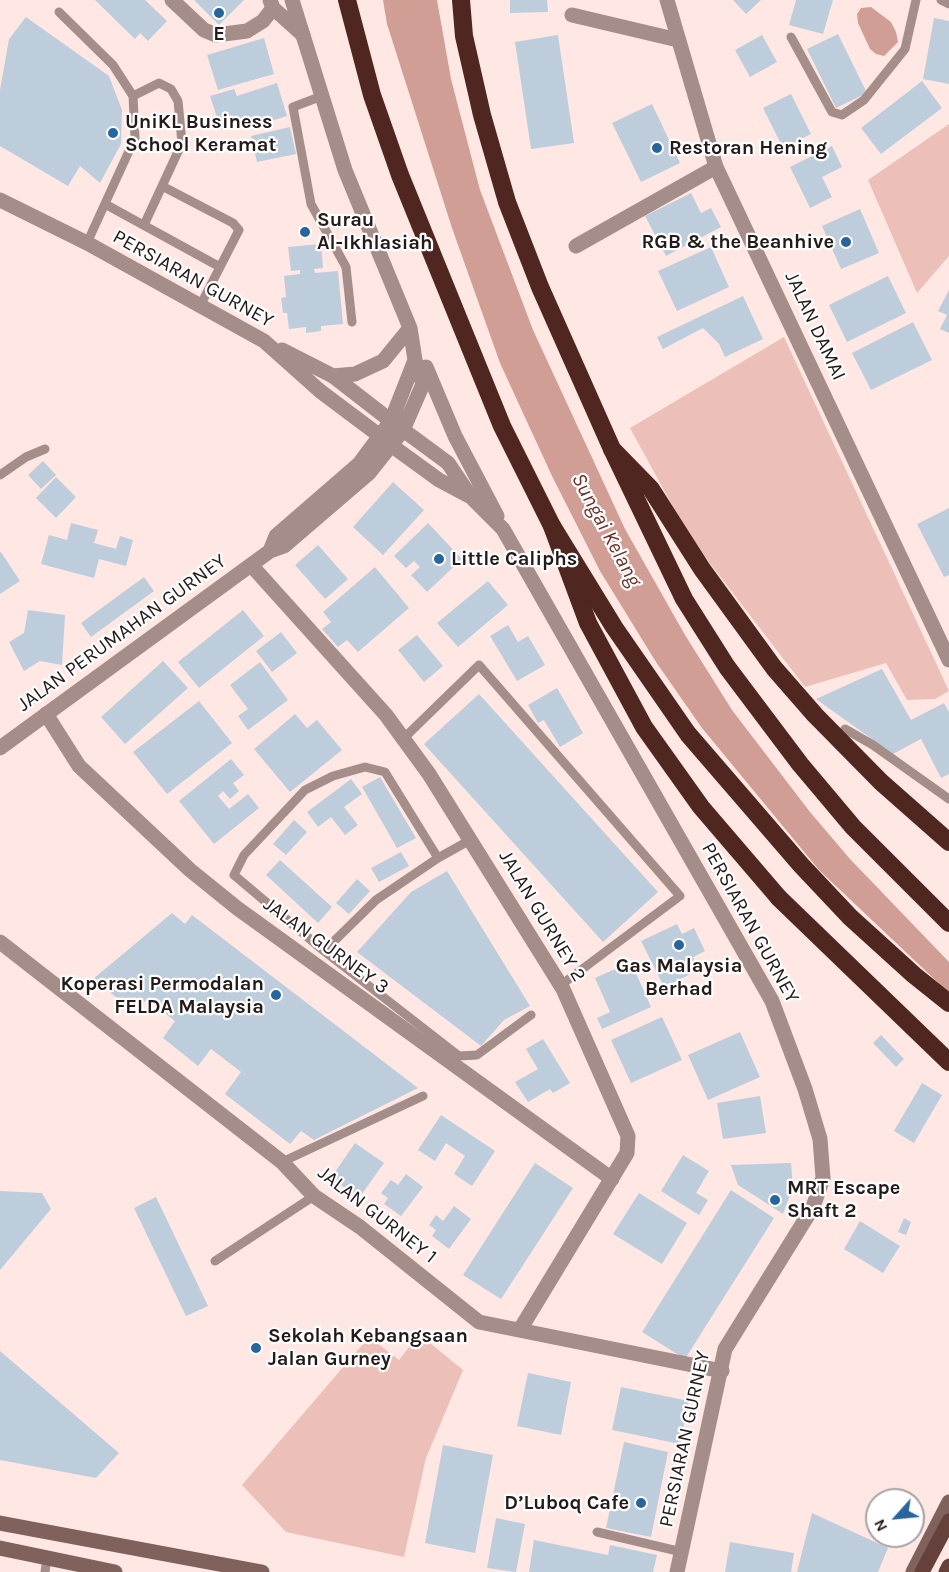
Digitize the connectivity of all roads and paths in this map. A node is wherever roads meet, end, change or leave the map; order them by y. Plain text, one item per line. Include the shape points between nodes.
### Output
1 (172, 0) edge
2 (292, 0) edge
3 (347, 0) edge
4 (460, 0) edge
5 (667, 0) edge
6 (916, 0) edge
7 (941, 0) edge
8 (271, 4) edge
9 (949, 4) edge
10 (59, 12) dead end
11 (572, 15) dead end
12 (303, 35) junction
13 (791, 38) dead end
14 (678, 40) junction
15 (133, 96) junction
16 (322, 96) junction
17 (716, 167) junction
18 (162, 186) junction
19 (0, 200) edge
20 (105, 204) junction
21 (144, 225) junction
22 (87, 243) junction
23 (576, 246) dead end
24 (220, 267) junction
25 (200, 306) junction
26 (352, 322) dead end
27 (410, 328) junction
28 (264, 341) junction
29 (333, 376) junction
30 (397, 426) junction
31 (385, 441) junction
32 (45, 449) dead end
33 (612, 449) junction
34 (0, 475) edge
35 (471, 497) junction
36 (552, 526) junction
37 (503, 529) junction
38 (251, 565) junction
39 (949, 660) edge
40 (46, 714) junction
41 (845, 729) dead end
42 (405, 738) junction
43 (0, 748) edge
44 (949, 799) edge
45 (472, 839) junction
46 (949, 842) edge
47 (438, 858) junction
48 (949, 923) edge
49 (0, 942) edge
50 (324, 951) junction
51 (561, 985) junction
52 (949, 1003) edge
53 (531, 1015) dead end
54 (949, 1062) edge
55 (423, 1096) dead end
56 (282, 1162) junction
57 (612, 1179) junction
58 (314, 1196) junction
59 (215, 1261) dead end
60 (521, 1328) junction
61 (722, 1371) junction
62 (949, 1502) edge
63 (949, 1521) edge
64 (0, 1522) edge
65 (597, 1532) dead end
66 (0, 1548) edge
67 (682, 1552) junction
68 (46, 1565) edge
69 (949, 1566) edge
70 (115, 1572) edge
71 (262, 1572) edge
72 (677, 1572) edge
73 (914, 1572) edge
74 (922, 1572) edge
75 (946, 1572) edge

1 - 8 street via 204,30 216,35 247,31 262,21
2 - 12 street
3 - 36 highway via 372,95 400,175 502,426
4 - 33 highway via 482,114 507,202
5 - 14 street, JALAN DAMAI
6 - 13 lane via 905,49 864,100 842,115 832,112
7 - 9 lane
8 - 12 street
10 - 15 lane via 113,65
11 - 14 street
12 - 16 street
14 - 17 street, JALAN DAMAI
15 - 18 lane via 159,83 171,89 178,101 182,143
15 - 20 lane via 135,138
16 - 26 lane via 293,107 310,204 346,267
16 - 27 street via 345,170
17 - 23 street
17 - 39 street, JALAN DAMAI
18 - 21 lane
18 - 24 lane via 233,223 239,230
19 - 22 street, PERSIARAN GURNEY
20 - 21 lane
20 - 22 lane
21 - 24 lane
22 - 25 street, PERSIARAN GURNEY
24 - 25 lane
25 - 28 street, PERSIARAN GURNEY
27 - 29 street via 383,361 355,374
27 - 30 street, JALAN PERUMAHAN GURNEY via 423,384
27 - 37 street via 455,436
28 - 29 street
28 - 31 street, PERSIARAN GURNEY
29 - 30 street
30 - 31 street, JALAN PERUMAHAN GURNEY
30 - 35 street via 448,464
31 - 35 street, PERSIARAN GURNEY via 438,480
31 - 38 street, JALAN PERUMAHAN GURNEY via 369,473 284,546
32 - 34 lane
33 - 46 highway via 651,489 702,569 781,676 881,782
33 - 48 highway, bridge via 684,599 727,667 853,827
35 - 37 street, PERSIARAN GURNEY
36 - 52 highway, bridge via 614,627 688,734 850,917
36 - 54 highway, bridge via 588,623 644,728 701,807 779,898
37 - 61 street, PERSIARAN GURNEY via 772,1001 814,1119 823,1178 813,1207 725,1349
38 - 40 street, JALAN PERUMAHAN GURNEY
38 - 42 street, JALAN GURNEY 2
40 - 43 street, JALAN PERUMAHAN GURNEY
40 - 57 street, JALAN GURNEY 3 via 79,766 190,870
41 - 44 lane
42 - 45 street, JALAN GURNEY 2
42 - 51 lane via 479,665 680,896
45 - 47 lane
45 - 51 street, JALAN GURNEY 2
47 - 50 lane via 376,900
47 - 50 lane via 385,772 365,767 304,790 244,855 234,875
49 - 56 street, JALAN GURNEY 1
50 - 53 lane via 459,1056 477,1055
51 - 57 street, JALAN GURNEY 2 via 628,1136 627,1153
55 - 56 lane
56 - 58 street, JALAN GURNEY 1
57 - 60 street, JALAN GURNEY 2
58 - 59 lane
58 - 60 street, JALAN GURNEY 1 via 360,1227 479,1322
60 - 61 street, JALAN GURNEY 1
61 - 67 street, PERSIARAN GURNEY
62 - 73 main road
63 - 74 main road
64 - 71 main road
65 - 67 lane
66 - 68 main road
67 - 72 street, PERSIARAN GURNEY
68 - 70 main road
69 - 75 main road

